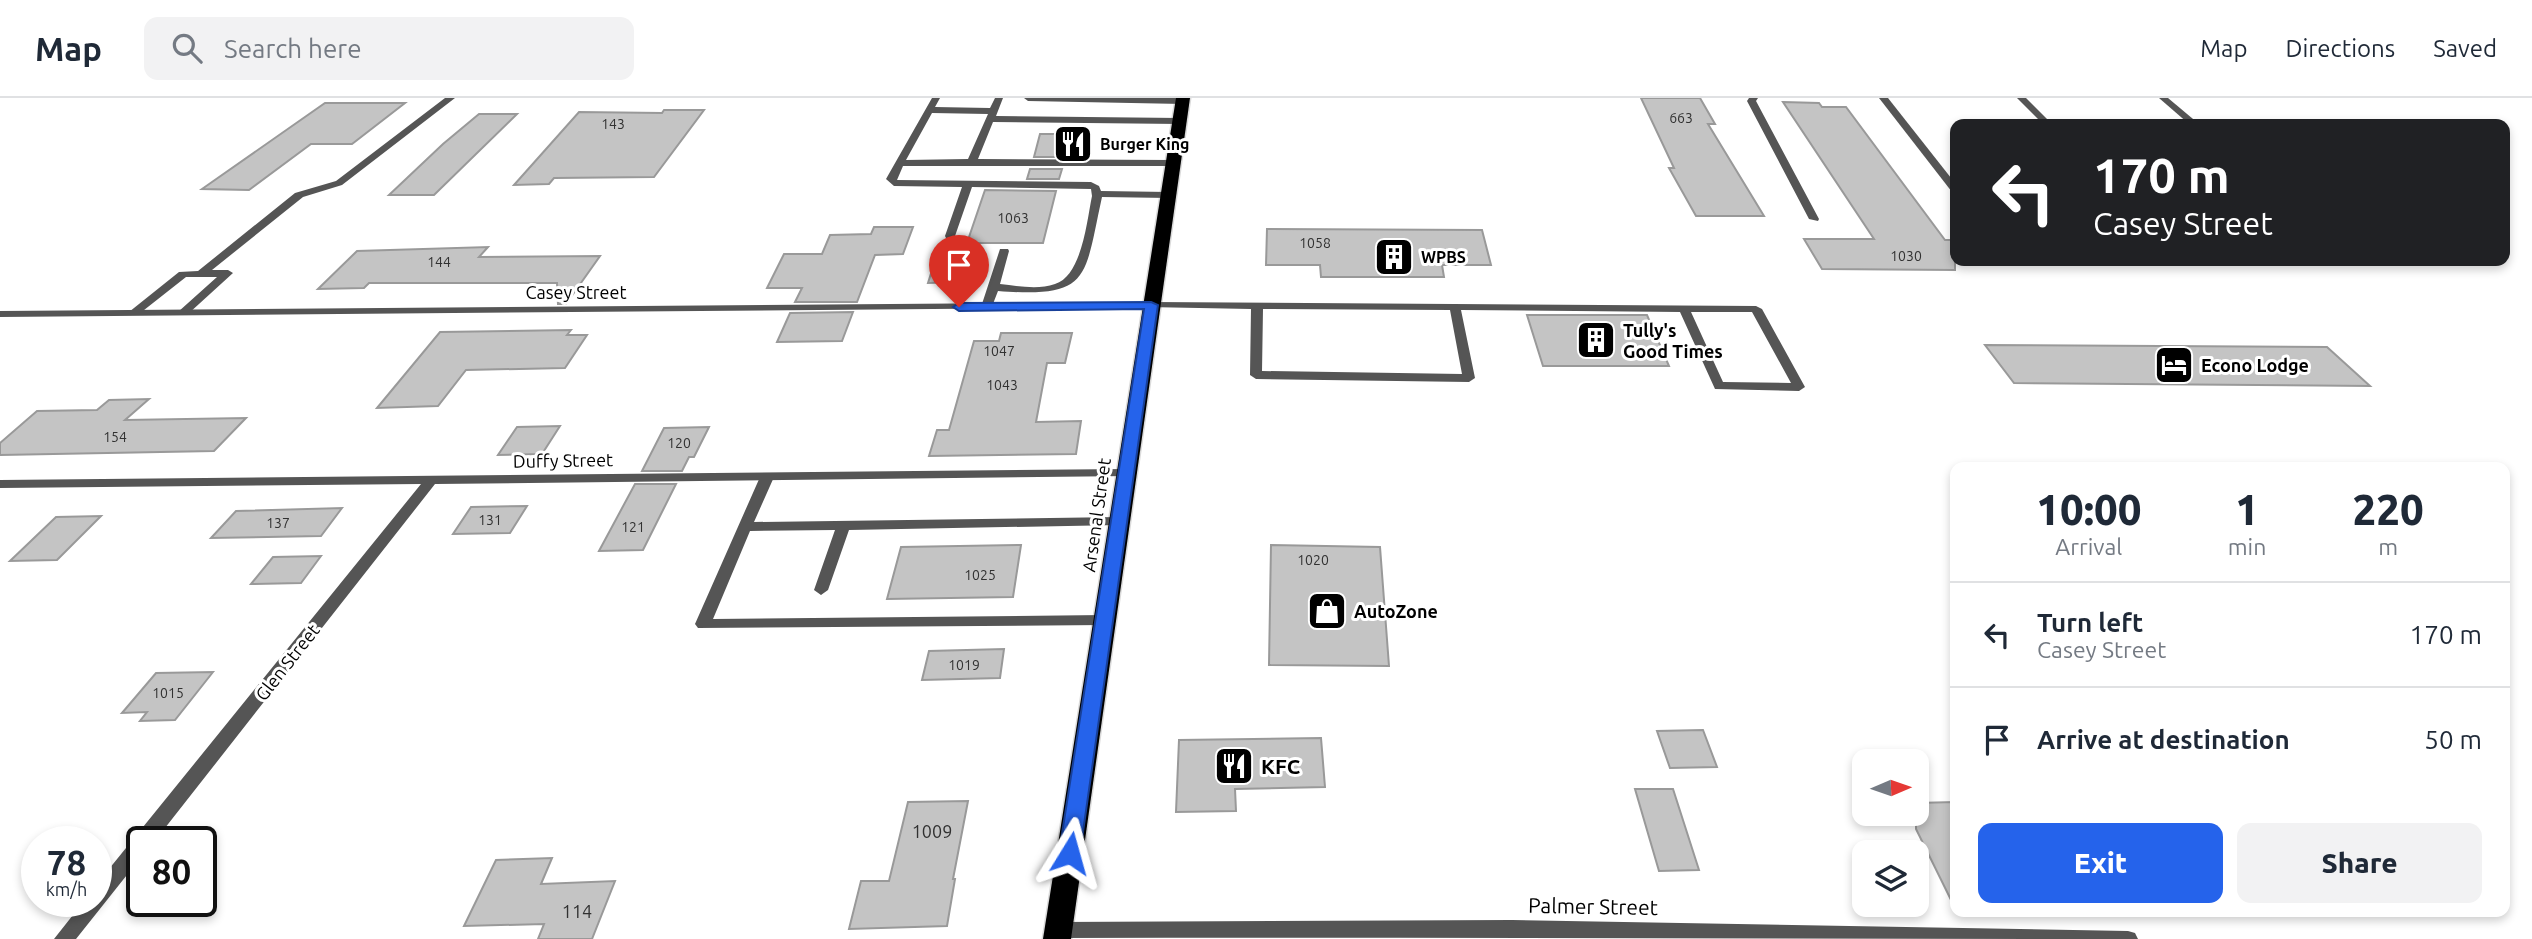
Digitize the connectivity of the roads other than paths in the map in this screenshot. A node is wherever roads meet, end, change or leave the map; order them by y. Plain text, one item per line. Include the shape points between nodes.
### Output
1 (452, 98) edge
2 (936, 98) edge
3 (999, 98) edge
4 (1028, 98) edge
5 (1754, 98) edge
6 (1883, 98) edge
7 (2021, 98) edge
8 (2163, 98) edge
9 (1182, 107) edge
10 (930, 110) junction
11 (992, 115) junction
12 (2043, 119) edge
13 (2188, 119) edge
14 (972, 162) junction
15 (900, 163) junction
16 (1173, 163) junction
17 (1937, 169) junction
18 (1950, 169) edge
19 (968, 184) junction
20 (1950, 184) edge
21 (1097, 194) junction
22 (1168, 195) junction
23 (1814, 219) dead end
24 (950, 236) dead end
25 (1004, 251) dead end
26 (201, 274) junction
27 (993, 287) junction
28 (1151, 305) junction
29 (1257, 306) junction
30 (987, 307) junction
31 (1455, 307) junction
32 (1684, 309) junction
33 (135, 312) junction
34 (184, 312) junction
35 (0, 314) edge
36 (1126, 473) junction
37 (767, 477) junction
38 (430, 481) junction
39 (0, 484) edge
40 (1119, 520) junction
41 (844, 525) junction
42 (746, 527) junction
43 (821, 590) dead end
44 (1104, 620) junction
45 (156, 826) edge
46 (126, 862) edge
47 (112, 879) edge
48 (81, 917) edge
49 (1058, 935) edge
50 (64, 939) edge
51 (2128, 939) edge

1 - 26 street via 339,183 299,195
2 - 10 street
3 - 11 street
4 - 9 street
5 - 23 street via 1751,101 1775,151
6 - 17 street
7 - 12 street
8 - 13 street
9 - 11 street
9 - 16 highway, Arsenal Street
10 - 11 street
10 - 15 street
11 - 14 street
14 - 15 street
14 - 16 street
15 - 19 street via 891,179 894,183
16 - 22 highway, Arsenal Street
17 - 18 street
17 - 20 street
19 - 21 street via 1091,185
19 - 24 street
21 - 22 street
21 - 27 street via 1077,274 1068,283
22 - 28 highway, Arsenal Street
25 - 27 street
26 - 33 street via 183,274
26 - 34 street via 228,273
27 - 30 street
28 - 29 street, Casey Street
28 - 30 street, Casey Street
28 - 36 highway, Arsenal Street
29 - 31 street, Casey Street
29 - 31 street via 1255,375 1469,378
30 - 34 street, Casey Street
31 - 32 street, Casey Street
32 - 32 street, Casey Street via 1756,309 1799,387 1719,386
33 - 34 street, Casey Street
33 - 35 street, Casey Street
36 - 37 street, Duffy Street
36 - 40 highway, Arsenal Street
37 - 38 street, Duffy Street
37 - 42 street
38 - 39 street, Duffy Street
38 - 45 street, Glen Street
40 - 41 street
40 - 44 highway, Arsenal Street
41 - 42 street
41 - 43 street
42 - 44 street via 704,624
44 - 49 highway, Arsenal Street
46 - 47 street, Glen Street
48 - 50 street, Glen Street
49 - 51 street, Palmer Street via 1512,928

